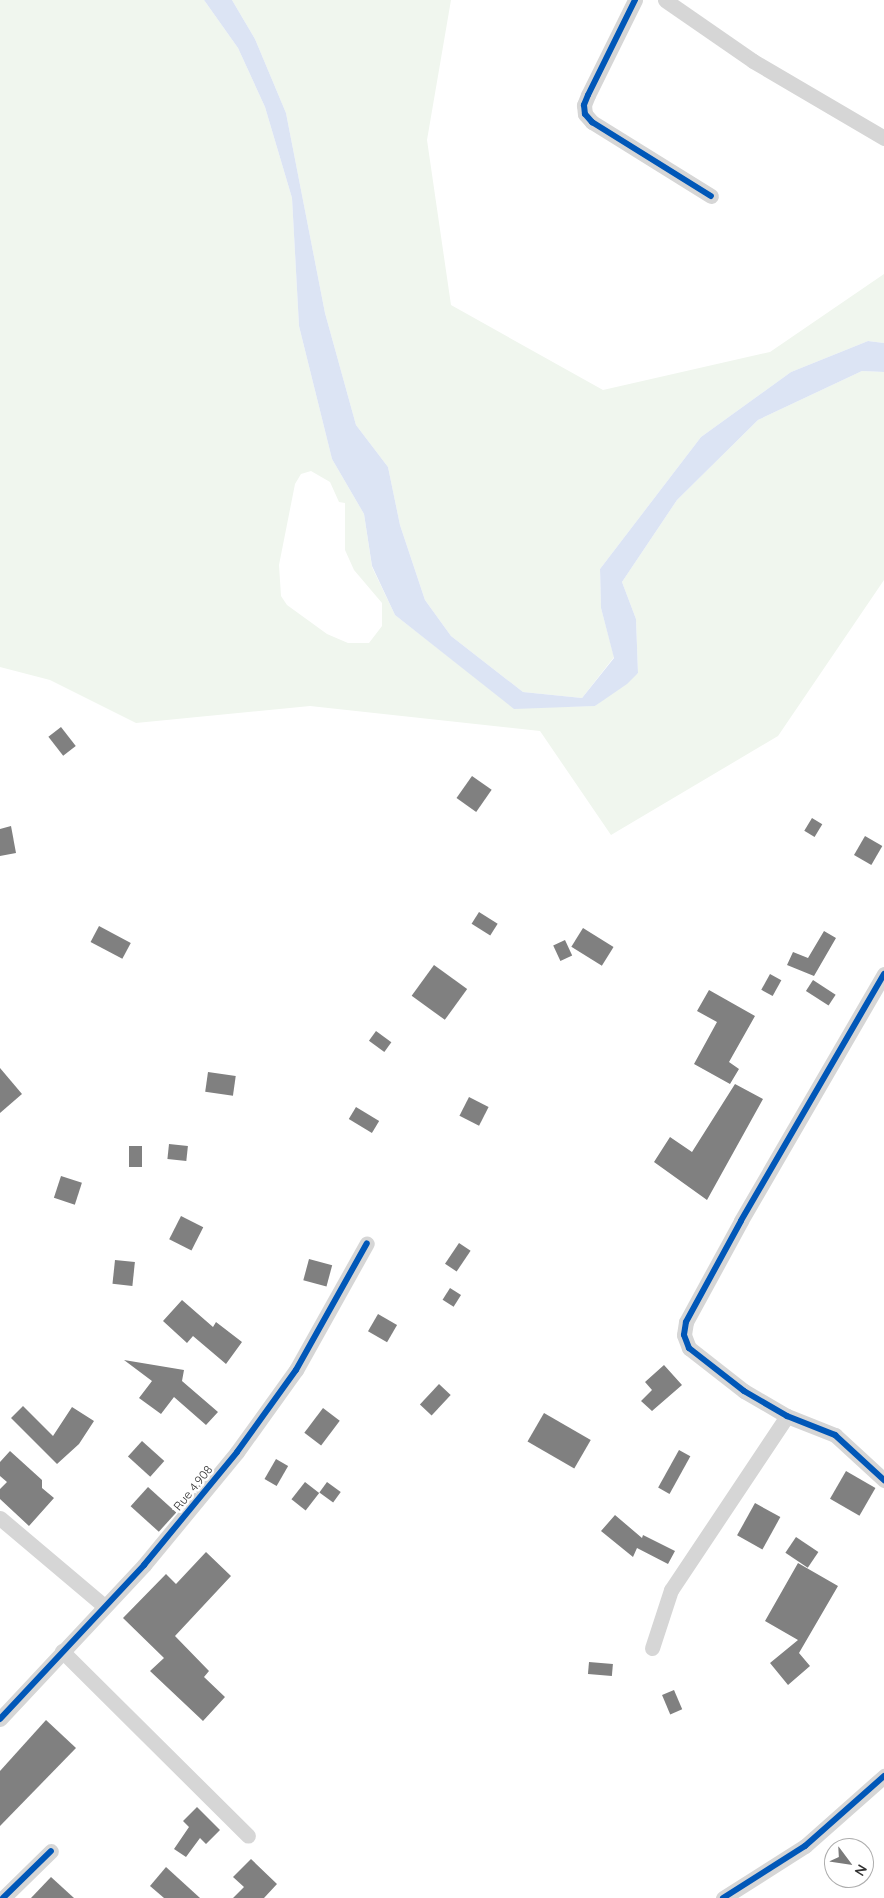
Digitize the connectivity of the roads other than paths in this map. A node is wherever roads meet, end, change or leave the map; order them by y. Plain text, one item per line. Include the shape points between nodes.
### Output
1 (635, 0) edge
2 (665, 0) edge
3 (884, 138) edge
4 (711, 196) dead end
5 (884, 974) edge
6 (367, 1244) dead end
7 (787, 1416) junction
8 (884, 1480) edge
9 (0, 1518) edge
10 (104, 1606) junction
11 (652, 1648) dead end
12 (62, 1651) junction
13 (0, 1719) edge
14 (884, 1776) edge
15 (248, 1836) dead end
16 (51, 1851) dead end
17 (3, 1898) edge
18 (723, 1898) edge

1 - 4 street via 588,95 585,114 592,122
2 - 3 street via 753,61
5 - 7 street via 686,1322 684,1335 690,1348 744,1391
6 - 10 street, Rue 4.908 via 296,1370 243,1444 144,1565
7 - 8 street via 835,1435
7 - 11 street via 671,1590
9 - 10 street
10 - 12 street, Rue 4.908
12 - 13 street, Rue 4.908
12 - 15 street
14 - 18 street via 805,1846
16 - 17 street

